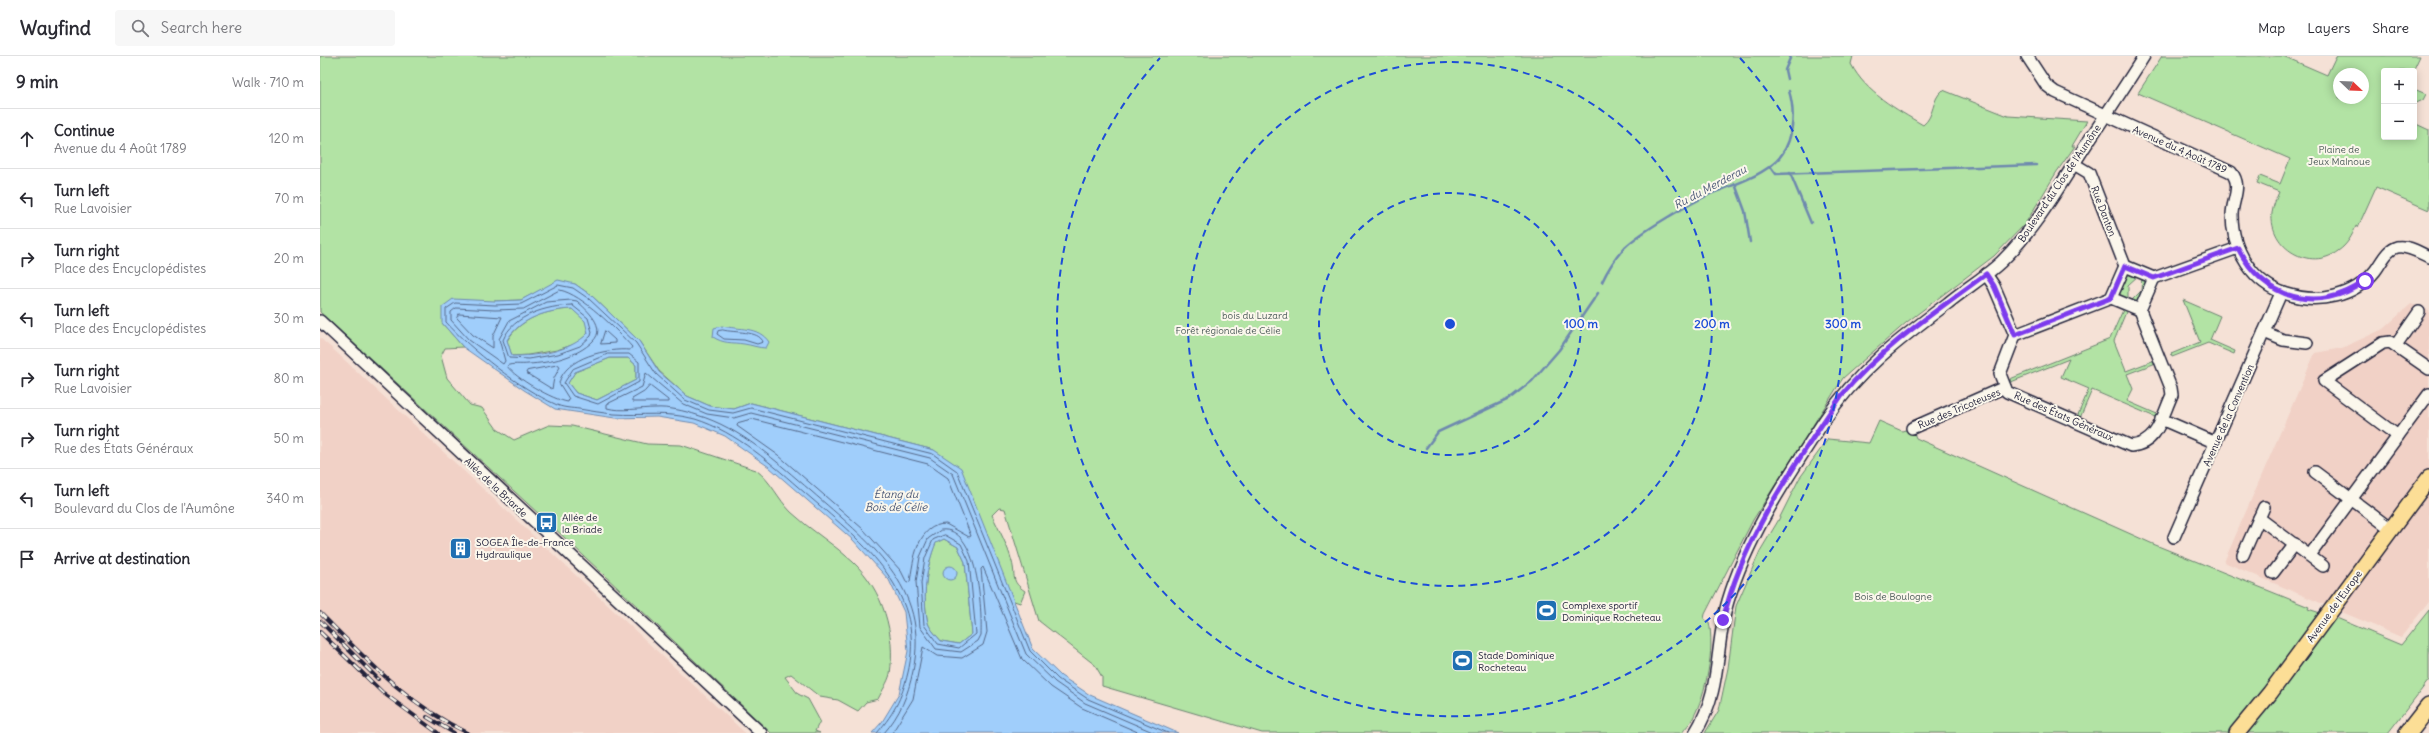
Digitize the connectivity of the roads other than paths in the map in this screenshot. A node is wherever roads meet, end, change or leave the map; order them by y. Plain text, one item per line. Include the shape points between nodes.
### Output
1 (2027, 56) edge
2 (2144, 56) edge
3 (2105, 115) junction
4 (2074, 164) junction
5 (2238, 248) junction
6 (2429, 257) edge
7 (2125, 266) junction
8 (1986, 274) junction
9 (2154, 278) junction
10 (2281, 292) junction
11 (2111, 298) junction
12 (2140, 310) junction
13 (2419, 312) dead end
14 (320, 321) edge
15 (2264, 332) junction
16 (2015, 335) junction
17 (2307, 343) dead end
18 (2396, 345) junction
19 (2429, 369) edge
20 (2005, 387) junction
21 (2429, 394) edge
22 (2161, 419) junction
23 (1912, 428) dead end
24 (2398, 436) junction
25 (2216, 443) junction
26 (2315, 472) dead end
27 (2429, 478) edge
28 (2351, 499) junction
29 (2264, 507) dead end
30 (2259, 518) junction
31 (2391, 529) junction
32 (2174, 538) dead end
33 (2295, 544) junction
34 (2243, 554) dead end
35 (2310, 555) junction
36 (2323, 566) dead end
37 (2273, 573) dead end
38 (2429, 706) edge
39 (761, 733) edge
40 (1695, 733) edge
41 (2237, 733) edge
42 (2408, 733) edge

1 - 3 street, Avenue du 4 Août 1789 via 2050,90
2 - 3 street, Boulevard du Clos de l'Aumône
3 - 4 street, Boulevard du Clos de l'Aumône
3 - 5 street, Avenue du 4 Août 1789 via 2231,172 2238,186 2232,215
4 - 7 street, Rue Danton via 2089,173
4 - 8 street, Boulevard du Clos de l'Aumône via 2030,228 2009,253
5 - 9 street
5 - 10 street, Avenue du 4 Août 1789 via 2254,274
6 - 10 street, Avenue du 4 Août 1789 via 2408,248 2396,247 2386,254 2371,275 2347,292 2317,300 2301,299
7 - 9 street
7 - 11 street
8 - 16 street via 1994,286
8 - 40 street, Boulevard du Clos de l'Aumône via 1878,357 1856,378 1824,421 1746,549 1723,620 1718,673 1712,697
9 - 12 street
10 - 15 street, Avenue de la Convention
11 - 12 street
11 - 16 street
12 - 22 street via 2171,388 2172,394
13 - 18 street
14 - 39 street, Allée de la Briarde
15 - 17 street via 2283,340
15 - 25 street, Avenue de la Convention
16 - 20 street, Rue des États Généraux via 2000,374
18 - 19 street
18 - 24 street via 2383,342 2324,381
20 - 22 street, Rue des États Généraux via 2007,392 2131,446 2140,446 2149,441
20 - 23 street, Rue des Tricoteuses
21 - 24 street
22 - 25 street
24 - 28 street
25 - 32 street, Avenue de la Convention
26 - 28 street
27 - 31 main road, Avenue de l'Europe
28 - 31 street
28 - 35 street
29 - 30 street
30 - 33 street
30 - 34 street
31 - 41 main road, Avenue de l'Europe via 2270,693
33 - 35 street
33 - 37 street
35 - 36 street
38 - 42 highway

